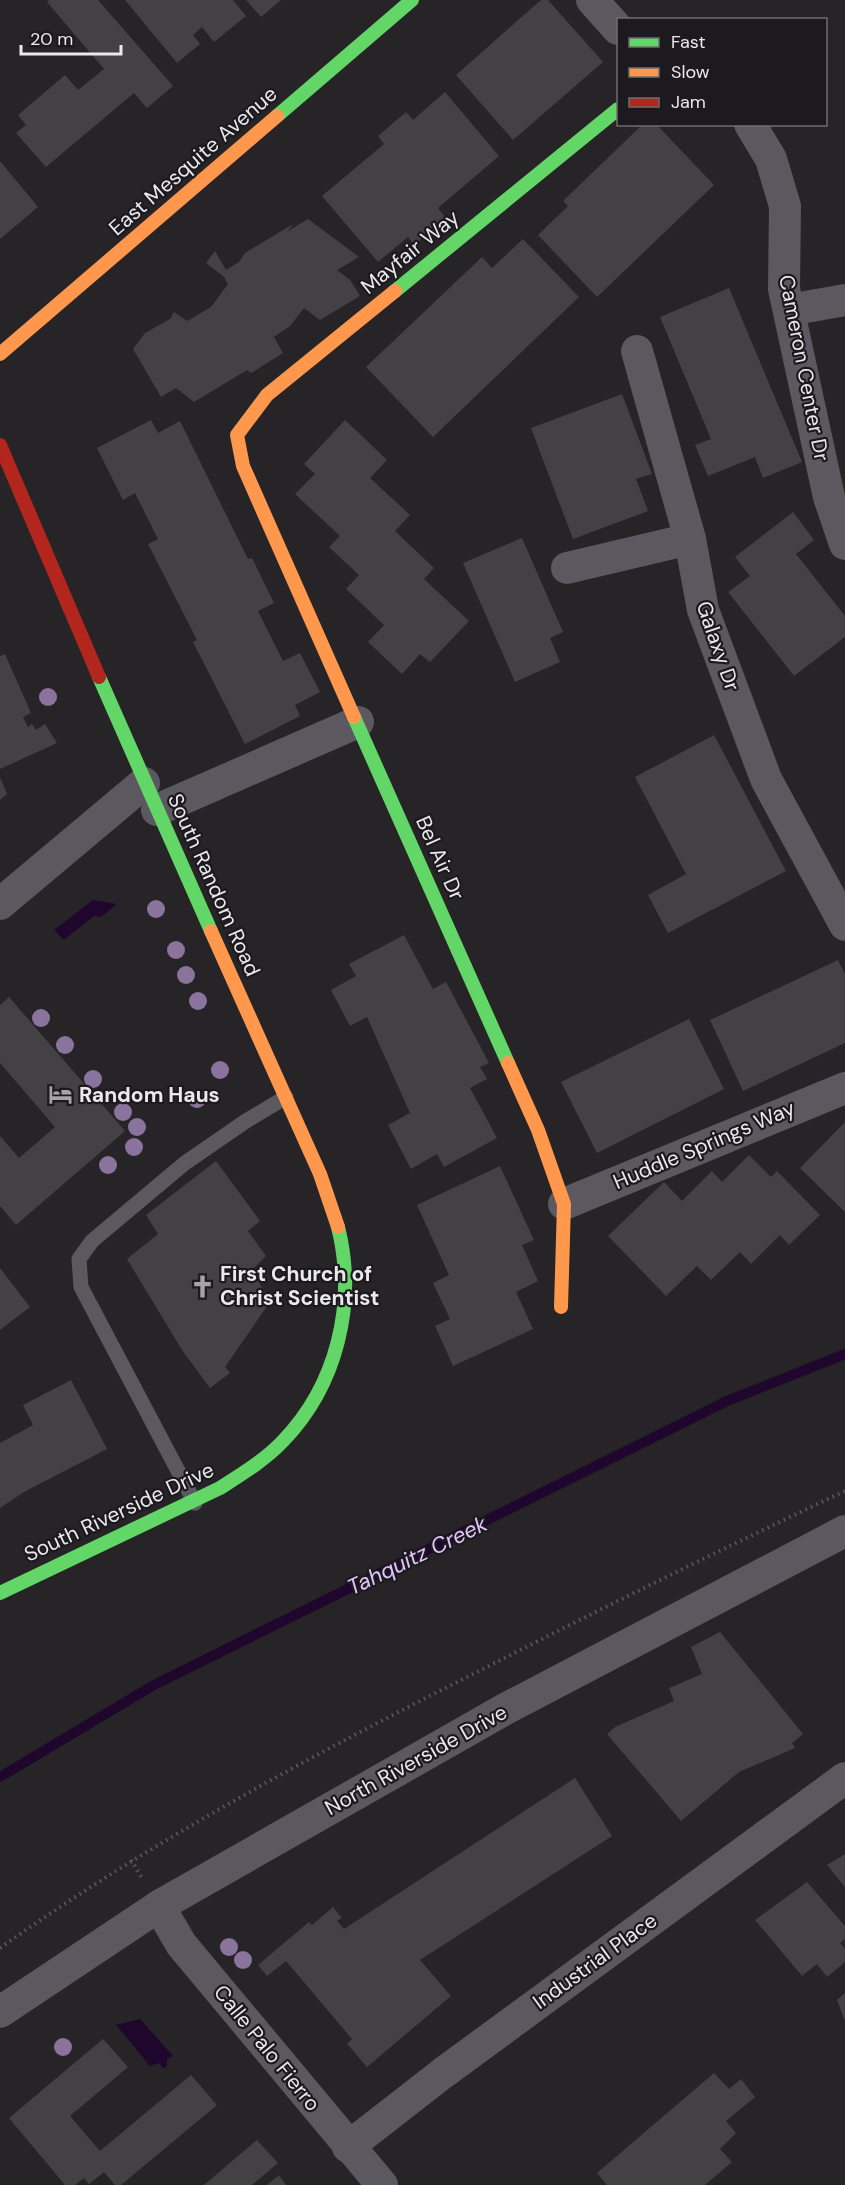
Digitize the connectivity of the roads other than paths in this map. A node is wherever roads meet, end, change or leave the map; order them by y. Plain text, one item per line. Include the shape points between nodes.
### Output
1 (412, 0) edge
2 (592, 0) edge
3 (617, 28) edge
4 (617, 110) edge
5 (751, 126) edge
6 (845, 300) edge
7 (789, 310) junction
8 (637, 351) dead end
9 (0, 354) edge
10 (237, 435) joint
11 (0, 445) edge
12 (690, 539) junction
13 (845, 544) edge
14 (567, 568) dead end
15 (358, 722) junction
16 (151, 796) junction
17 (839, 900) edge
18 (0, 904) edge
19 (845, 1088) edge
20 (286, 1097) junction
21 (564, 1204) junction
22 (561, 1307) dead end
23 (337, 1351) joint
24 (195, 1503) junction
25 (845, 1531) edge
26 (0, 1593) edge
27 (845, 1778) edge
28 (159, 1906) junction
29 (0, 2012) edge
30 (348, 2147) junction
31 (382, 2185) edge

1 - 9 street, East Mesquite Avenue
2 - 3 street
4 - 10 street, Mayfair Way via 267,395
5 - 7 street, Cameron Center Dr via 771,159 785,206 784,289
6 - 7 street
7 - 13 street, Cameron Center Dr via 829,497
8 - 12 street, Galaxy Dr
10 - 15 street, Bel Air Dr via 243,466
11 - 16 street, South Random Road
12 - 14 street
12 - 17 street, Galaxy Dr via 703,610 766,779
15 - 16 street
15 - 21 street, Bel Air Dr via 538,1130
16 - 18 street
16 - 20 street, South Random Road
19 - 21 street, Huddle Springs Way
20 - 23 street, South Random Road via 337,1218 345,1252 347,1289
20 - 24 lane via 185,1163 92,1242 79,1259 81,1287
21 - 22 street, Bel Air Dr
23 - 24 street, South Riverside Drive via 312,1407 296,1428 256,1466
24 - 26 street, South Riverside Drive
25 - 28 street, North Riverside Drive via 507,1708
27 - 30 street, Industrial Place
28 - 29 street, North Riverside Drive
28 - 30 street, Calle Palo Fierro via 181,1944
30 - 31 street, Calle Palo Fierro

